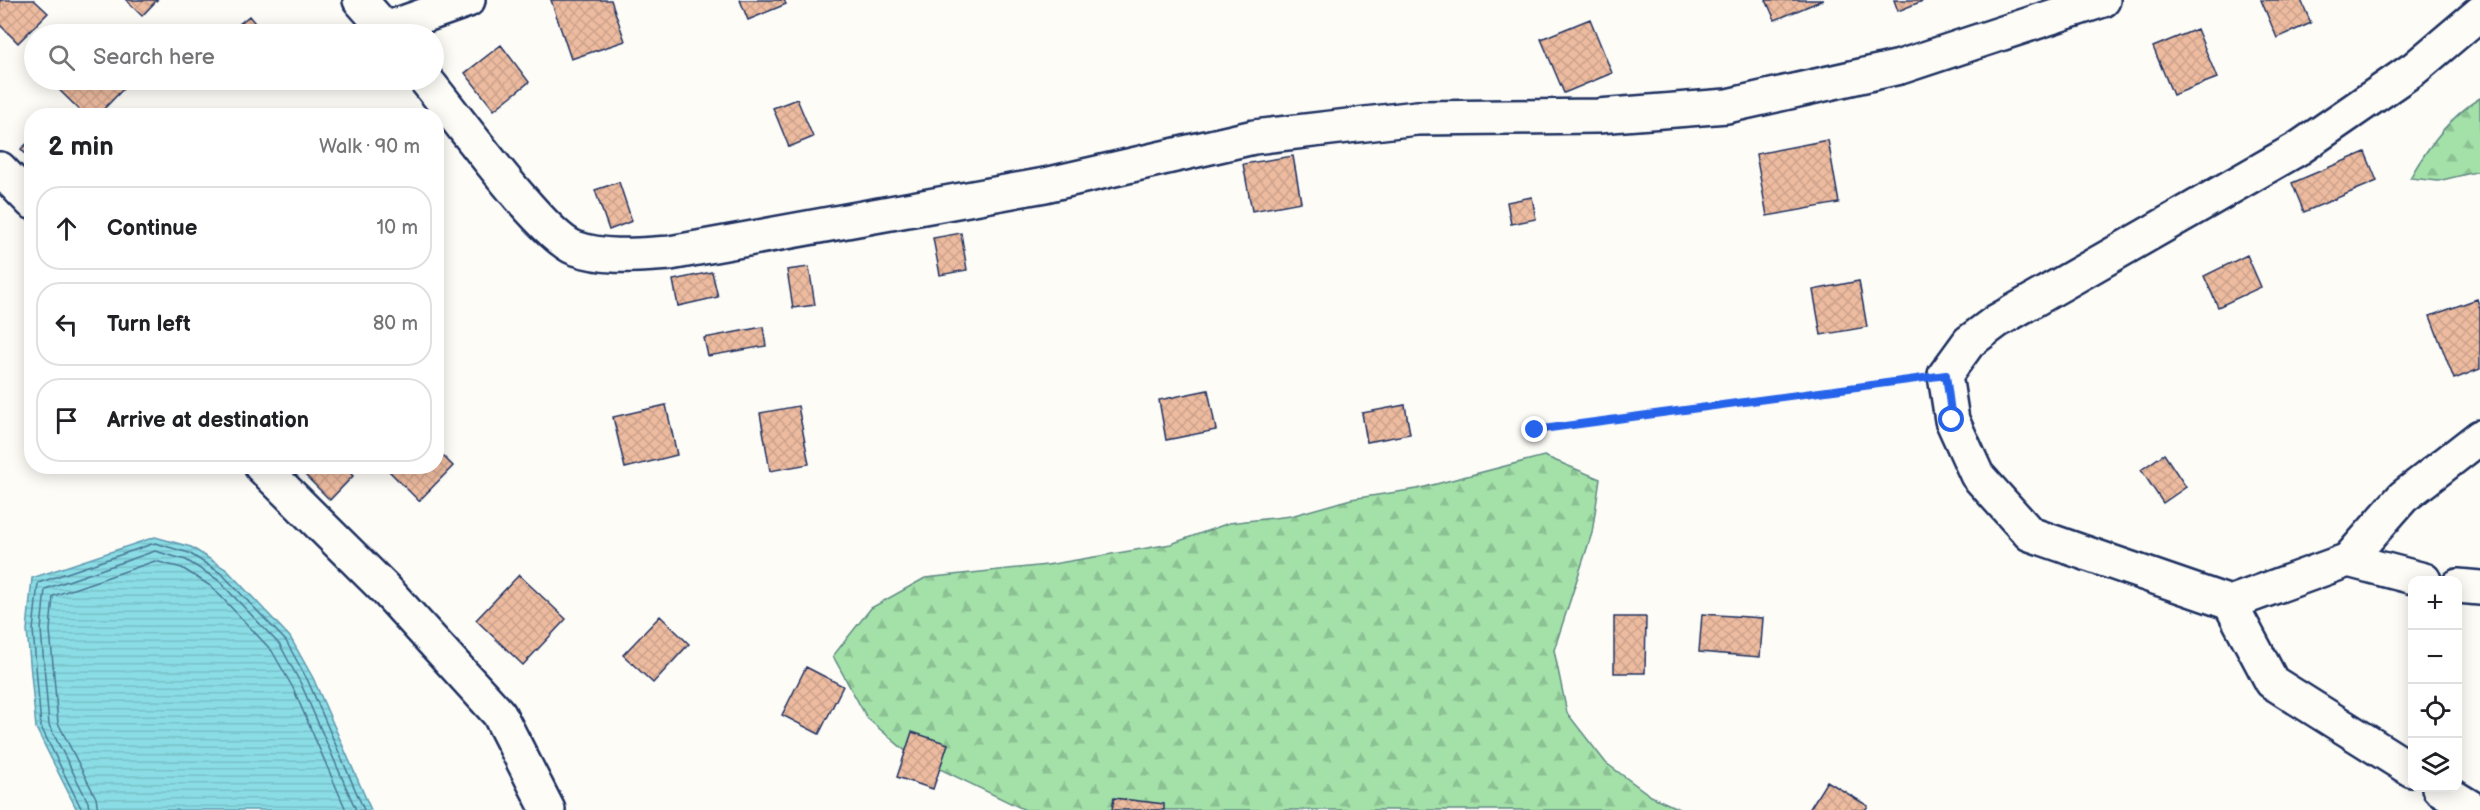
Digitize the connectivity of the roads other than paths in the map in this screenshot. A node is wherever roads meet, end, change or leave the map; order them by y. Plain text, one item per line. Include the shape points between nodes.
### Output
1 (360, 0) edge
2 (468, 0) edge
3 (2103, 0) edge
4 (2480, 13) edge
5 (381, 24) edge
6 (408, 24) edge
7 (434, 90) edge
8 (0, 169) edge
9 (24, 194) edge
10 (2480, 437) edge
11 (269, 474) edge
12 (2348, 560) junction
13 (2409, 576) edge
14 (2462, 586) edge
15 (2480, 588) edge
16 (2230, 603) junction
17 (2408, 767) edge
18 (2446, 792) edge
19 (548, 810) edge
20 (2475, 810) edge

1 - 5 street
2 - 6 street
3 - 7 street via 1900,67 1727,106 1598,116 1417,118 1254,137 1045,185 670,253 611,256 572,247 534,214
4 - 16 street via 2415,68 2299,148 1998,321 1969,342 1946,375 1952,420 1977,475 2030,534
8 - 9 street
10 - 12 street via 2403,496
11 - 19 street via 386,590 499,714
12 - 13 street
12 - 16 street
14 - 15 street
16 - 17 street via 2272,682
18 - 20 street

